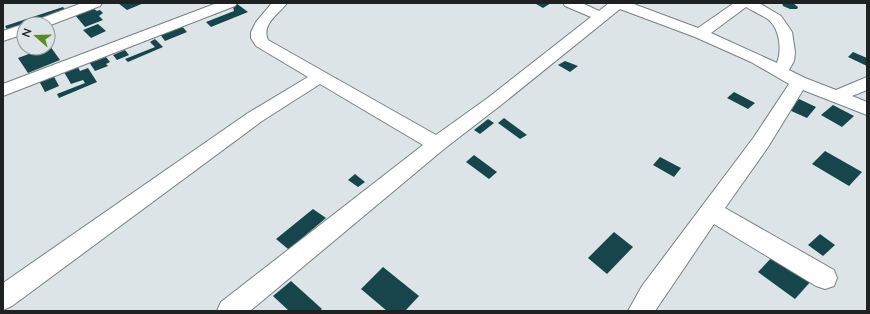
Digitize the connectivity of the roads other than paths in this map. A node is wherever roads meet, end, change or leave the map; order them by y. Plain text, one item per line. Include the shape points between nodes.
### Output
1 (95, 3) edge
2 (230, 3) edge
3 (280, 3) edge
4 (570, 3) edge
5 (618, 3) edge
6 (743, 3) edge
7 (749, 3) edge
8 (602, 17) junction
9 (56, 18) edge
10 (16, 32) edge
11 (700, 34) junction
12 (3, 36) edge
13 (780, 71) junction
14 (319, 77) junction
15 (799, 82) junction
16 (867, 84) edge
17 (3, 90) edge
18 (836, 97) junction
19 (867, 109) edge
20 (437, 144) junction
21 (711, 211) junction
22 (825, 278) dead end
23 (3, 298) edge
24 (230, 311) edge
25 (641, 311) edge

1 - 9 street
2 - 17 street
3 - 14 street via 261,25 258,39
4 - 8 street
5 - 8 street
5 - 11 street
6 - 11 street
7 - 13 street via 773,16 780,24 786,38 787,50
8 - 20 street
10 - 12 street
11 - 13 street
13 - 15 street
14 - 20 street
14 - 23 street via 249,121
15 - 18 street
15 - 21 street via 761,142
16 - 18 street
18 - 19 street
20 - 24 street
21 - 22 street
21 - 25 street

